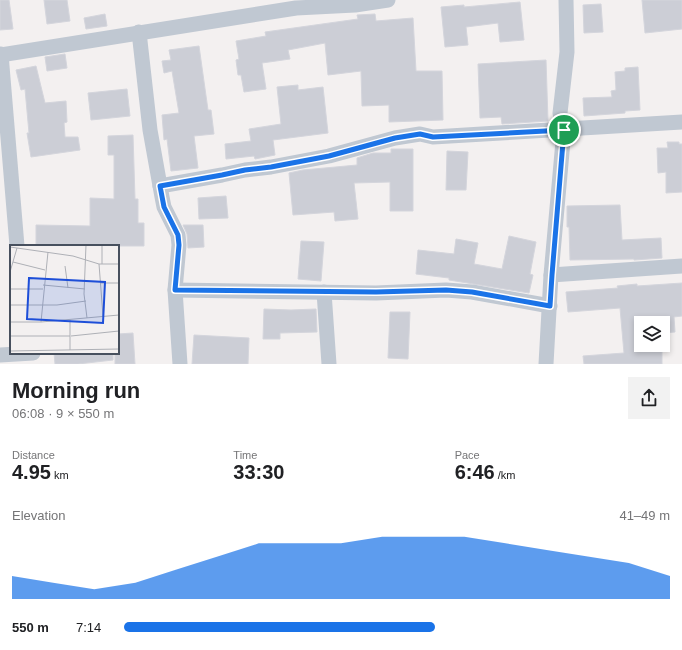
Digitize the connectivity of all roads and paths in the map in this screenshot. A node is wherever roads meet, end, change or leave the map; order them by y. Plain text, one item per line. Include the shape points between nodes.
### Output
1 (388, 0) edge
2 (566, 0) edge
3 (296, 4) edge
4 (139, 32) junction
5 (0, 55) edge
6 (682, 122) edge
7 (564, 130) junction
8 (160, 186) junction
9 (18, 245) edge
10 (682, 266) edge
11 (552, 275) junction
12 (175, 290) junction
13 (324, 292) junction
14 (550, 306) junction
15 (17, 354) edge
16 (34, 354) edge
17 (0, 355) edge
18 (36, 364) edge
19 (180, 364) edge
20 (329, 364) edge
21 (546, 364) edge

1 - 3 street via 355,5
2 - 7 street via 567,52 560,113
3 - 4 street
4 - 5 street
4 - 8 street via 150,130
5 - 9 street
6 - 7 street
7 - 8 street via 433,137 420,134 329,156
7 - 11 street
8 - 12 street via 164,207 178,235
10 - 11 street
11 - 14 street
12 - 13 street
12 - 19 street
13 - 14 street via 446,290
13 - 20 street
14 - 21 street
15 - 17 street
16 - 18 street

